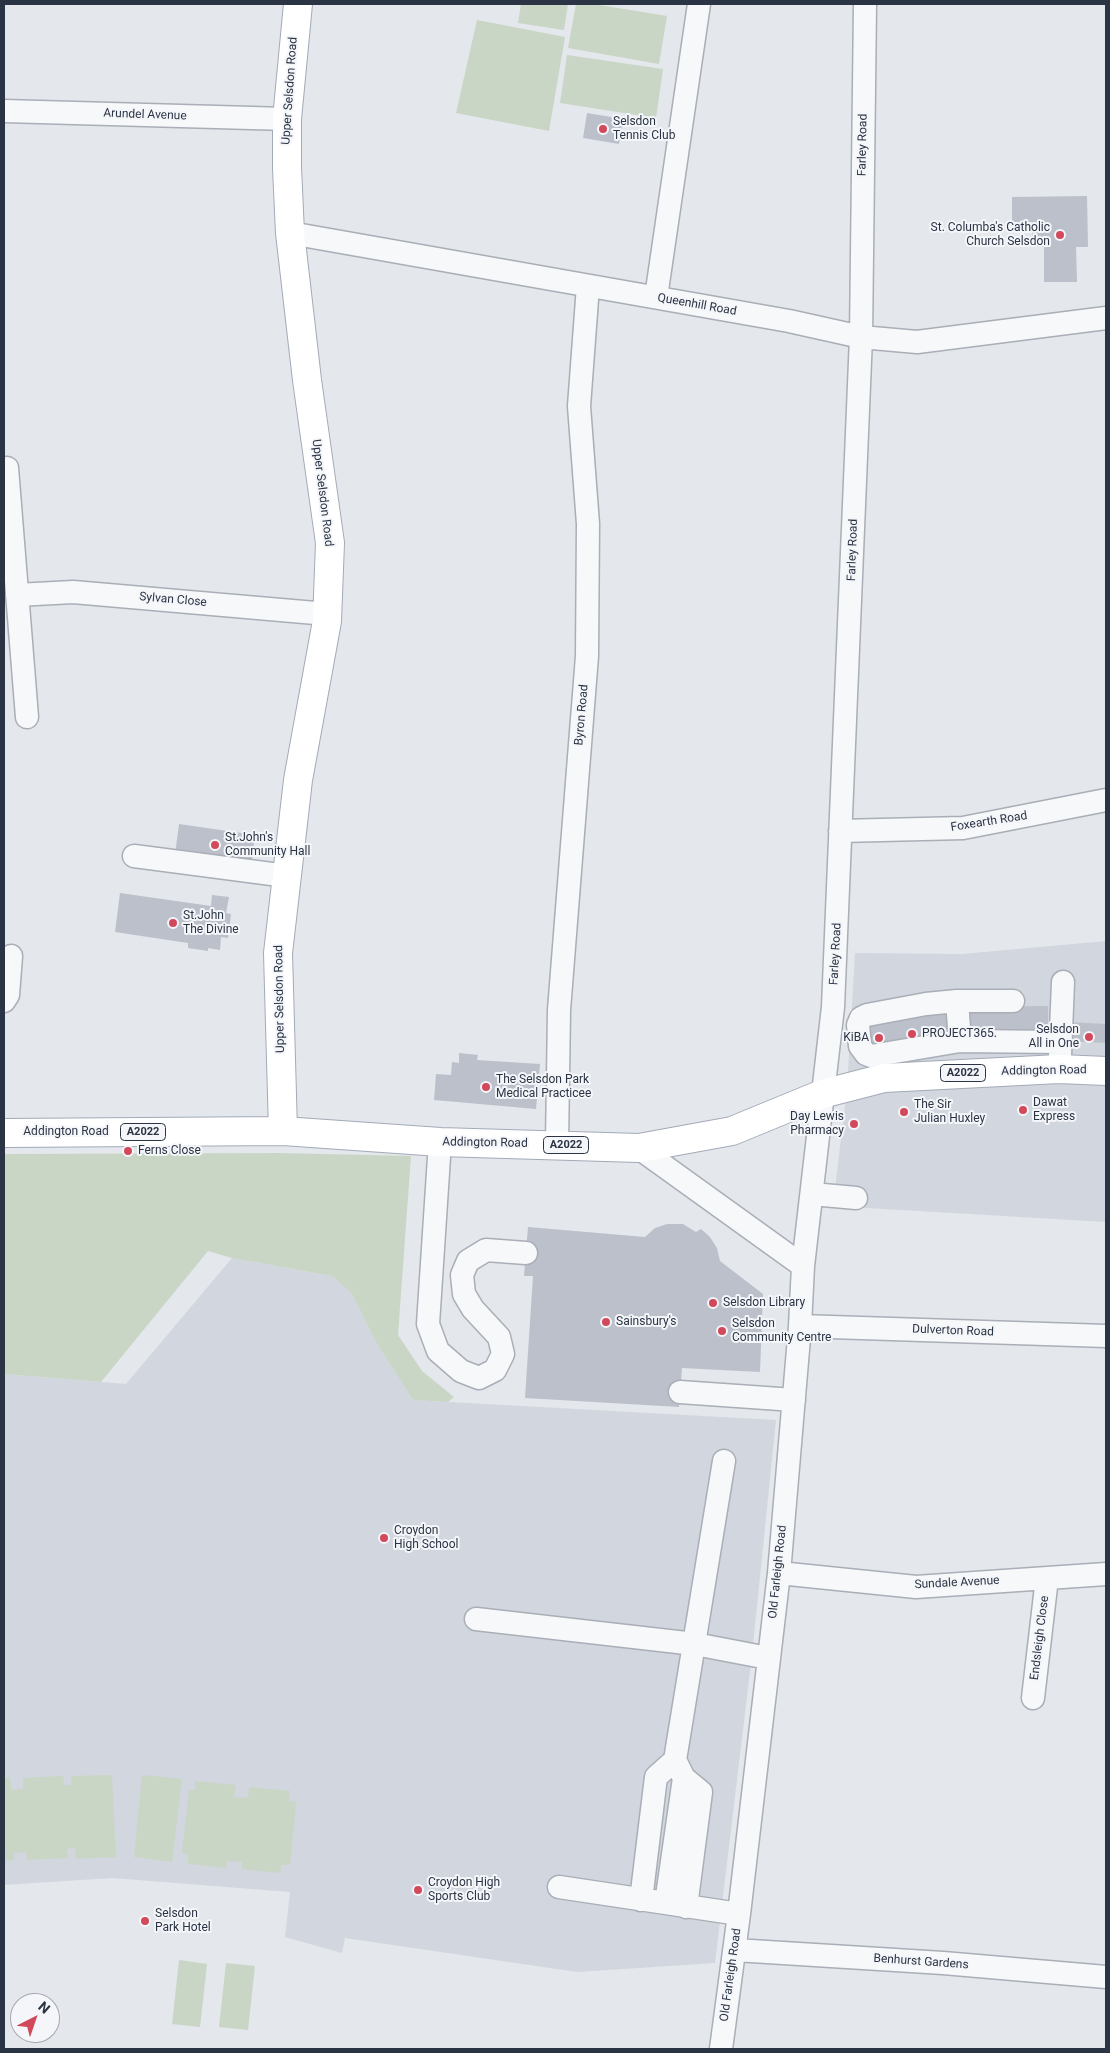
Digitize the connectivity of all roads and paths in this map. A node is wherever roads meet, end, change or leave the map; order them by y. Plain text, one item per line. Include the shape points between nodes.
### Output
1 (298, 4) edge
2 (699, 4) edge
3 (865, 4) edge
4 (4, 111) edge
5 (287, 119) junction
6 (290, 233) junction
7 (588, 286) junction
8 (656, 297) junction
9 (1106, 318) edge
10 (861, 337) junction
11 (7, 468) dead end
12 (17, 595) junction
13 (327, 614) junction
14 (27, 717) dead end
15 (1106, 800) edge
16 (840, 831) junction
17 (134, 856) dead end
18 (287, 876) junction
19 (11, 956) dead end
20 (1062, 982) dead end
21 (4, 1001) edge
22 (956, 1001) junction
23 (1013, 1001) dead end
24 (960, 1041) junction
25 (1060, 1042) junction
26 (871, 1056) junction
27 (1059, 1069) junction
28 (1106, 1071) edge
29 (860, 1083) junction
30 (822, 1094) junction
31 (283, 1131) junction
32 (4, 1133) edge
33 (440, 1142) junction
34 (557, 1144) junction
35 (639, 1148) junction
36 (812, 1194) junction
37 (856, 1198) dead end
38 (526, 1253) dead end
39 (803, 1266) junction
40 (800, 1326) junction
41 (1106, 1336) edge
42 (680, 1392) dead end
43 (794, 1400) junction
44 (724, 1460) dead end
45 (779, 1573) junction
46 (1106, 1574) edge
47 (1047, 1578) junction
48 (476, 1619) dead end
49 (695, 1644) junction
50 (768, 1658) junction
51 (1033, 1698) dead end
52 (679, 1769) junction
53 (559, 1887) dead end
54 (641, 1900) junction
55 (676, 1905) junction
56 (739, 1914) junction
57 (735, 1950) junction
58 (1106, 1977) edge
59 (721, 2049) edge

1 - 5 main road, Upper Selsdon Road
2 - 8 street
3 - 10 street, Farley Road
4 - 5 street, Arundel Avenue
5 - 6 main road, Upper Selsdon Road
6 - 7 street, Queenhill Road
6 - 13 main road, Upper Selsdon Road via 330,543
7 - 8 street, Queenhill Road
7 - 34 street, Byron Road via 579,406 588,524 587,656 559,1010
8 - 10 street, Queenhill Road
9 - 10 street, Queenhill Road via 917,342
10 - 16 street, Farley Road
11 - 12 street
12 - 13 street, Sylvan Close via 73,592
12 - 14 street
13 - 18 main road, Upper Selsdon Road via 298,780
15 - 16 street, Foxearth Road via 963,828
16 - 30 street, Farley Road via 834,1007
17 - 18 street
18 - 31 main road, Upper Selsdon Road via 278,953
19 - 21 street via 8,995
20 - 25 street
22 - 23 street
22 - 24 street
22 - 26 street via 864,1016 858,1025 859,1041 862,1050
24 - 25 street
24 - 26 street
25 - 27 street
26 - 29 street
27 - 28 main road, Addington Road / A2022
27 - 29 main road, Addington Road / A2022 via 884,1078
29 - 30 main road, Addington Road / A2022
30 - 35 main road, Addington Road / A2022 via 732,1131
30 - 36 street, Old Farleigh Road
31 - 32 main road, Addington Road / A2022
31 - 33 main road, Addington Road / A2022
33 - 34 main road, Addington Road / A2022
33 - 38 street via 428,1324 438,1351 461,1371 479,1378 495,1370 503,1354 499,1338 464,1294 462,1275 468,1261 486,1250
34 - 35 main road, Addington Road / A2022
35 - 39 street
36 - 37 street
36 - 39 street, Old Farleigh Road
39 - 40 street, Old Farleigh Road
40 - 41 street, Dulverton Road
40 - 43 street, Old Farleigh Road
42 - 43 street
43 - 45 street, Old Farleigh Road
44 - 49 street
45 - 47 street, Sundale Avenue via 916,1586
45 - 50 street, Old Farleigh Road
46 - 47 street, Sundale Avenue
47 - 51 street, Endsleigh Close
48 - 49 street
49 - 50 street
49 - 52 street
50 - 56 street, Old Farleigh Road
52 - 54 street via 656,1777
52 - 55 street via 701,1792
53 - 54 street
54 - 55 street
55 - 56 street
56 - 57 street, Old Farleigh Road
57 - 58 street, Benhurst Gardens
57 - 59 street, Old Farleigh Road

